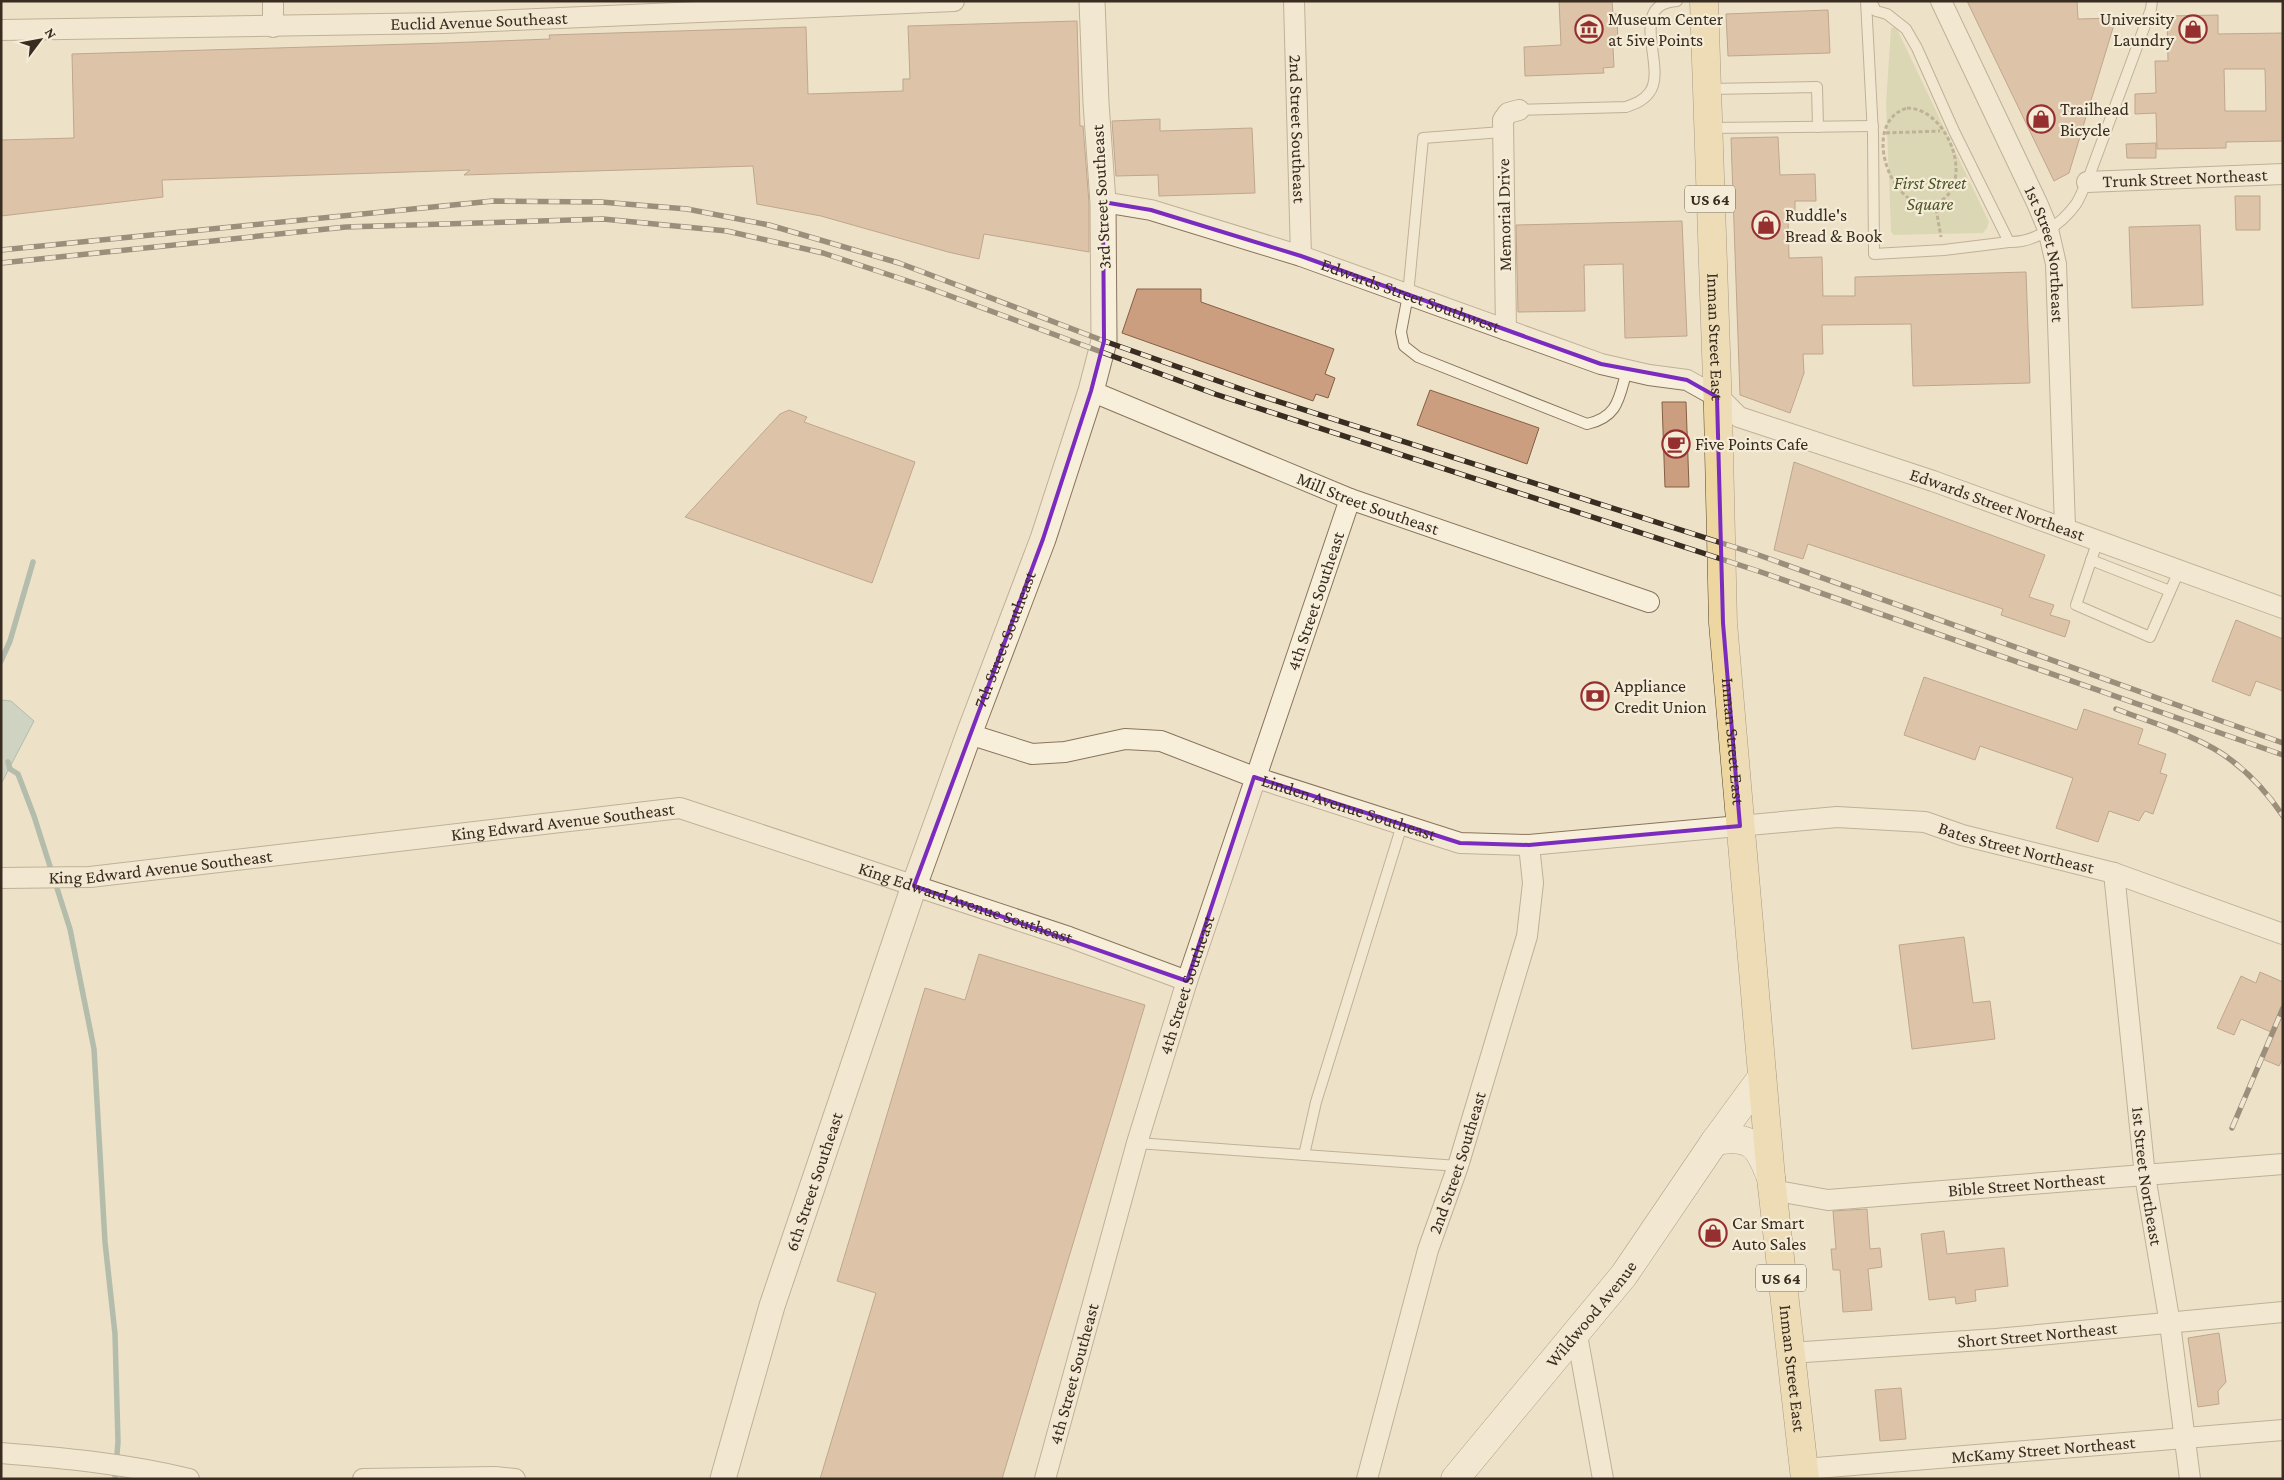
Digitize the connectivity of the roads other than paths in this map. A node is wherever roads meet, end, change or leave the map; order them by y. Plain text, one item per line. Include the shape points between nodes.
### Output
1 (273, 1) edge
2 (954, 1) edge
3 (1092, 1) edge
4 (1294, 1) edge
5 (1677, 1) edge
6 (1704, 1) edge
7 (1866, 1) edge
8 (1871, 1) edge
9 (1941, 1) edge
10 (2152, 1) edge
11 (631, 8) edge
12 (274, 27) junction
13 (1, 30) edge
14 (1707, 89) junction
15 (1518, 110) joint
16 (1818, 127) junction
17 (1708, 128) junction
18 (1877, 131) junction
19 (1502, 132) junction
20 (2283, 174) edge
21 (2087, 182) junction
22 (1103, 202) junction
23 (2048, 229) junction
24 (2009, 242) junction
25 (1301, 256) junction
26 (1408, 295) junction
27 (1506, 330) junction
28 (1627, 370) junction
29 (1091, 391) junction
30 (1717, 397) junction
31 (1350, 499) junction
32 (2065, 527) junction
33 (2098, 540) junction
34 (2091, 560) junction
35 (2179, 571) junction
36 (2170, 591) junction
37 (1649, 602) dead end
38 (2283, 608) edge
39 (969, 734) junction
40 (1254, 777) junction
41 (1402, 825) junction
42 (1740, 826) junction
43 (1529, 845) junction
44 (2114, 873) junction
45 (1, 878) edge
46 (914, 886) junction
47 (2283, 934) edge
48 (1187, 980) junction
49 (1762, 1077) junction
50 (1715, 1141) junction
51 (1137, 1143) junction
52 (1304, 1155) junction
53 (2283, 1164) edge
54 (1458, 1166) junction
55 (2145, 1176) junction
56 (1771, 1184) junction
57 (2283, 1312) edge
58 (1593, 1315) junction
59 (2170, 1324) junction
60 (1790, 1353) junction
61 (2283, 1430) edge
62 (2186, 1437) junction
63 (1, 1453) edge
64 (1804, 1474) edge
65 (189, 1479) edge
66 (364, 1479) edge
67 (515, 1479) edge
68 (723, 1479) edge
69 (1045, 1479) edge
70 (1366, 1479) edge
71 (1456, 1479) edge
72 (1603, 1479) edge
73 (2190, 1479) edge

1 - 12 street
2 - 11 street, Euclid Avenue Southeast
3 - 22 street, 3rd Street Southeast
4 - 25 street, 2nd Street Southeast
5 - 15 lane via 1658,7 1651,18 1654,75 1650,92 1638,102 1626,107
6 - 14 main road, Inman Street East / US 64
7 - 18 lane
8 - 24 lane via 1876,11 1887,14 1906,29 1917,48
9 - 23 street, 1st Street Northeast
10 - 21 lane
11 - 12 street, Euclid Avenue Southeast via 444,23
12 - 13 street, Euclid Avenue Southeast
14 - 16 lane via 1817,87
14 - 17 main road, Inman Street East / US 64
15 - 19 street, Memorial Drive via 1508,113 1503,120
16 - 17 lane
16 - 18 lane
17 - 30 main road, Inman Street East / US 64
18 - 24 lane via 1874,254
19 - 26 lane via 1423,138
19 - 27 street, Memorial Drive
20 - 21 street, Trunk Street Northeast
21 - 23 lane via 2076,204
22 - 25 street, Edwards Street Southwest via 1151,210
22 - 29 street, 3rd Street Southeast via 1104,341
23 - 24 lane via 2030,240
23 - 32 street, 1st Street Northeast via 2056,264
25 - 26 street, Edwards Street Southwest
26 - 27 street, Edwards Street Southwest
26 - 28 lane via 1401,332 1404,346 1418,357 1575,421 1597,422 1615,410
27 - 28 street, Edwards Street Southwest
28 - 30 street, Edwards Street Southwest via 1686,380
29 - 31 street, Mill Street Southeast
29 - 39 street, 7th Street Southeast via 1043,539
30 - 32 street, Edwards Street Northeast via 1739,417
30 - 42 main road, Inman Street East / US 64 via 1723,623
31 - 37 street, Mill Street Southeast
31 - 40 street, 4th Street Southeast
32 - 33 street, Edwards Street Northeast
33 - 34 lane
33 - 35 street, Edwards Street Northeast
34 - 36 lane
34 - 36 lane via 2076,605 2150,637
35 - 36 lane
35 - 38 street, Edwards Street Northeast
39 - 40 street, Linden Avenue Southeast via 1032,754 1065,752 1125,740 1161,741
39 - 46 street, 7th Street Southeast
40 - 41 street, Linden Avenue Southeast
40 - 48 street, 4th Street Southeast
41 - 43 street, Linden Avenue Southeast via 1460,843
41 - 52 lane via 1316,1102
42 - 43 street, Linden Avenue Southeast
42 - 44 street, Bates Street Northeast via 1837,817 1925,822 1962,835
42 - 49 main road, Inman Street East / US 64
43 - 54 street, 2nd Street Southeast via 1533,883 1527,936
44 - 47 street, Bates Street Northeast
44 - 55 street, 1st Street Northeast
45 - 46 street, King Edward Avenue Southeast via 90,877 680,808
46 - 48 street, King Edward Avenue Southeast
46 - 68 street, 6th Street Southeast via 772,1306
48 - 51 street, 4th Street Southeast
49 - 50 main road, Wildwood Avenue
49 - 56 main road, Inman Street East / US 64
50 - 56 main road via 1730,1138 1747,1140 1761,1152
50 - 58 main road, Wildwood Avenue via 1624,1276
51 - 52 lane
51 - 69 street, 4th Street Southeast
52 - 54 lane
53 - 55 street, Bible Street Northeast
54 - 70 street, 2nd Street Southeast via 1428,1250
55 - 56 street, Bible Street Northeast via 1828,1200
55 - 59 street, 1st Street Northeast
56 - 60 main road, Inman Street East / US 64
57 - 59 street, Short Street Northeast
58 - 71 main road, Wildwood Avenue
58 - 72 street via 1577,1335
59 - 60 street, Short Street Northeast via 1996,1340
59 - 62 street, 1st Street Northeast
60 - 64 main road, Inman Street East / US 64
61 - 62 street, McKamy Street Northeast
62 - 64 street, McKamy Street Northeast
62 - 73 street, 1st Street Northeast
63 - 65 street via 66,1458 152,1470
66 - 67 street

